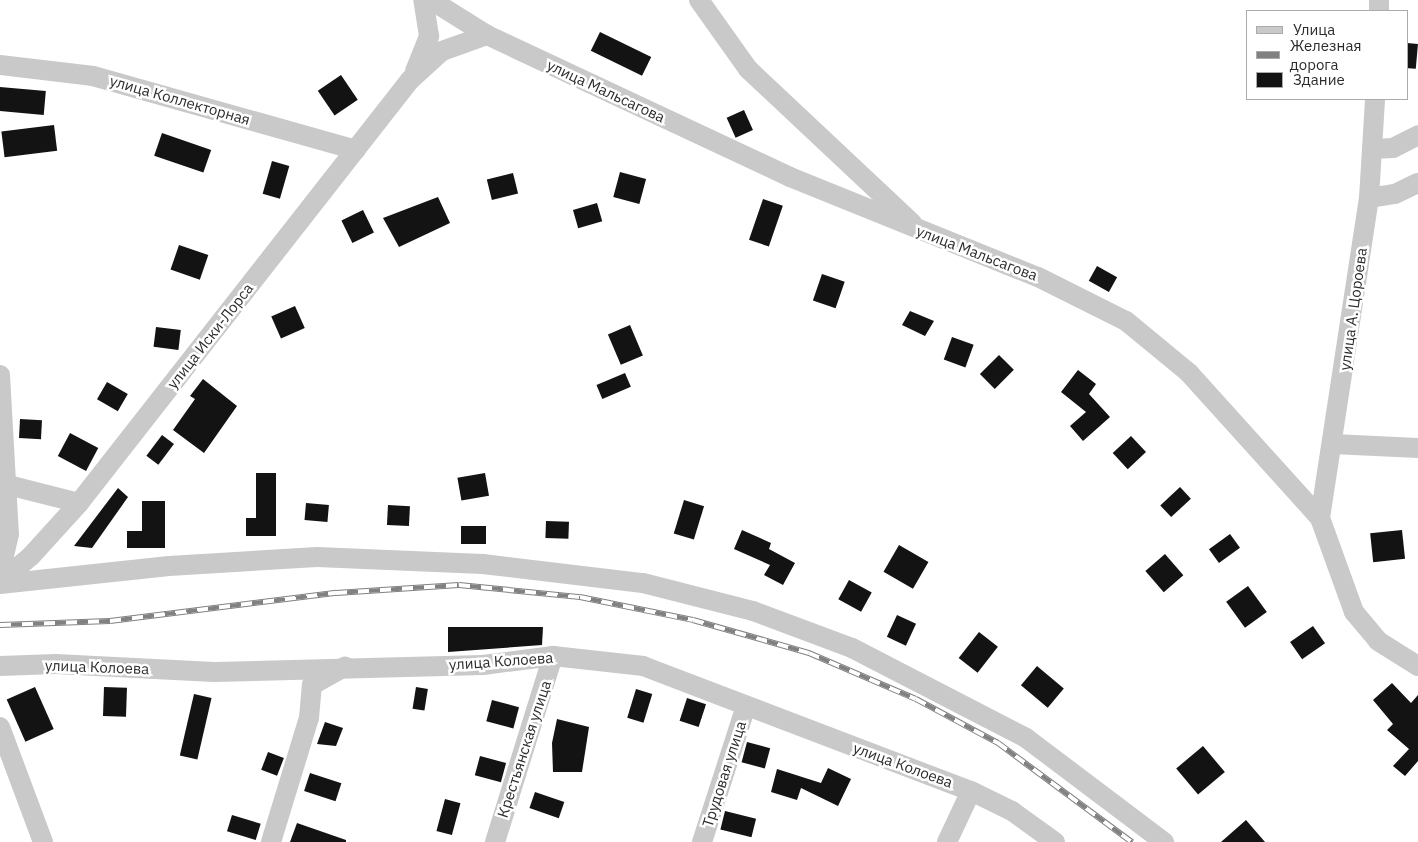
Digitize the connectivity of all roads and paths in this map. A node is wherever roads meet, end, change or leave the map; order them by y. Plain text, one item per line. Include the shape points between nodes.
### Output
1 (423, 0) edge
2 (431, 0) edge
3 (699, 0) edge
4 (487, 35) junction
5 (0, 65) edge
6 (410, 80) junction
7 (1375, 100) edge
8 (1418, 135) edge
9 (1372, 149) junction
10 (356, 150) junction
11 (1418, 183) edge
12 (1369, 198) junction
13 (922, 233) junction
14 (0, 375) edge
15 (1333, 444) junction
16 (1418, 448) edge
17 (8, 485) junction
18 (79, 503) junction
19 (1320, 518) junction
20 (31, 556) junction
21 (0, 573) edge
22 (43, 581) junction
23 (0, 583) edge
24 (553, 656) junction
25 (0, 666) edge
26 (347, 666) junction
27 (1418, 666) edge
28 (746, 706) junction
29 (0, 727) edge
30 (971, 790) junction
31 (43, 842) edge
32 (272, 842) edge
33 (494, 842) edge
34 (702, 842) edge
35 (947, 842) edge
36 (1055, 842) edge
37 (1164, 842) edge

1 - 6 street via 429,36
2 - 4 street, улица Мальсагова
3 - 13 street via 748,69
4 - 6 street via 442,51
4 - 13 street, улица Мальсагова via 790,176
5 - 10 street, улица Коллекторная via 93,76
6 - 10 street, улица Иски-Лорса
7 - 9 street, улица А. Цороева
8 - 9 street via 1393,148
9 - 12 street, улица А. Цороева
10 - 18 street, улица Иски-Лорса
11 - 12 street via 1395,194
12 - 15 street, улица А. Цороева
13 - 19 street, улица Мальсагова via 1090,300 1158,343
14 - 17 street
15 - 16 street
15 - 19 street, улица А. Цороева
17 - 18 street
17 - 21 street via 9,534
18 - 20 street, улица Иски-Лорса
19 - 27 street, улица Мальсагова via 1354,612 1378,641
20 - 22 street via 32,570
20 - 23 street, улица Иски-Лорса
22 - 23 street
22 - 37 street via 168,566 318,557 483,564 644,583 753,611 852,648 1026,738
24 - 26 street, улица Колоева via 483,665
24 - 28 street, улица Колоева via 643,666
24 - 33 street, Крестьянская улица
25 - 26 street, улица Колоева via 56,664 214,672
26 - 32 street via 312,685 309,718
28 - 30 street, улица Колоева
28 - 34 street, Трудовая улица
29 - 31 street
30 - 35 street
30 - 36 street, улица Колоева via 1012,811

